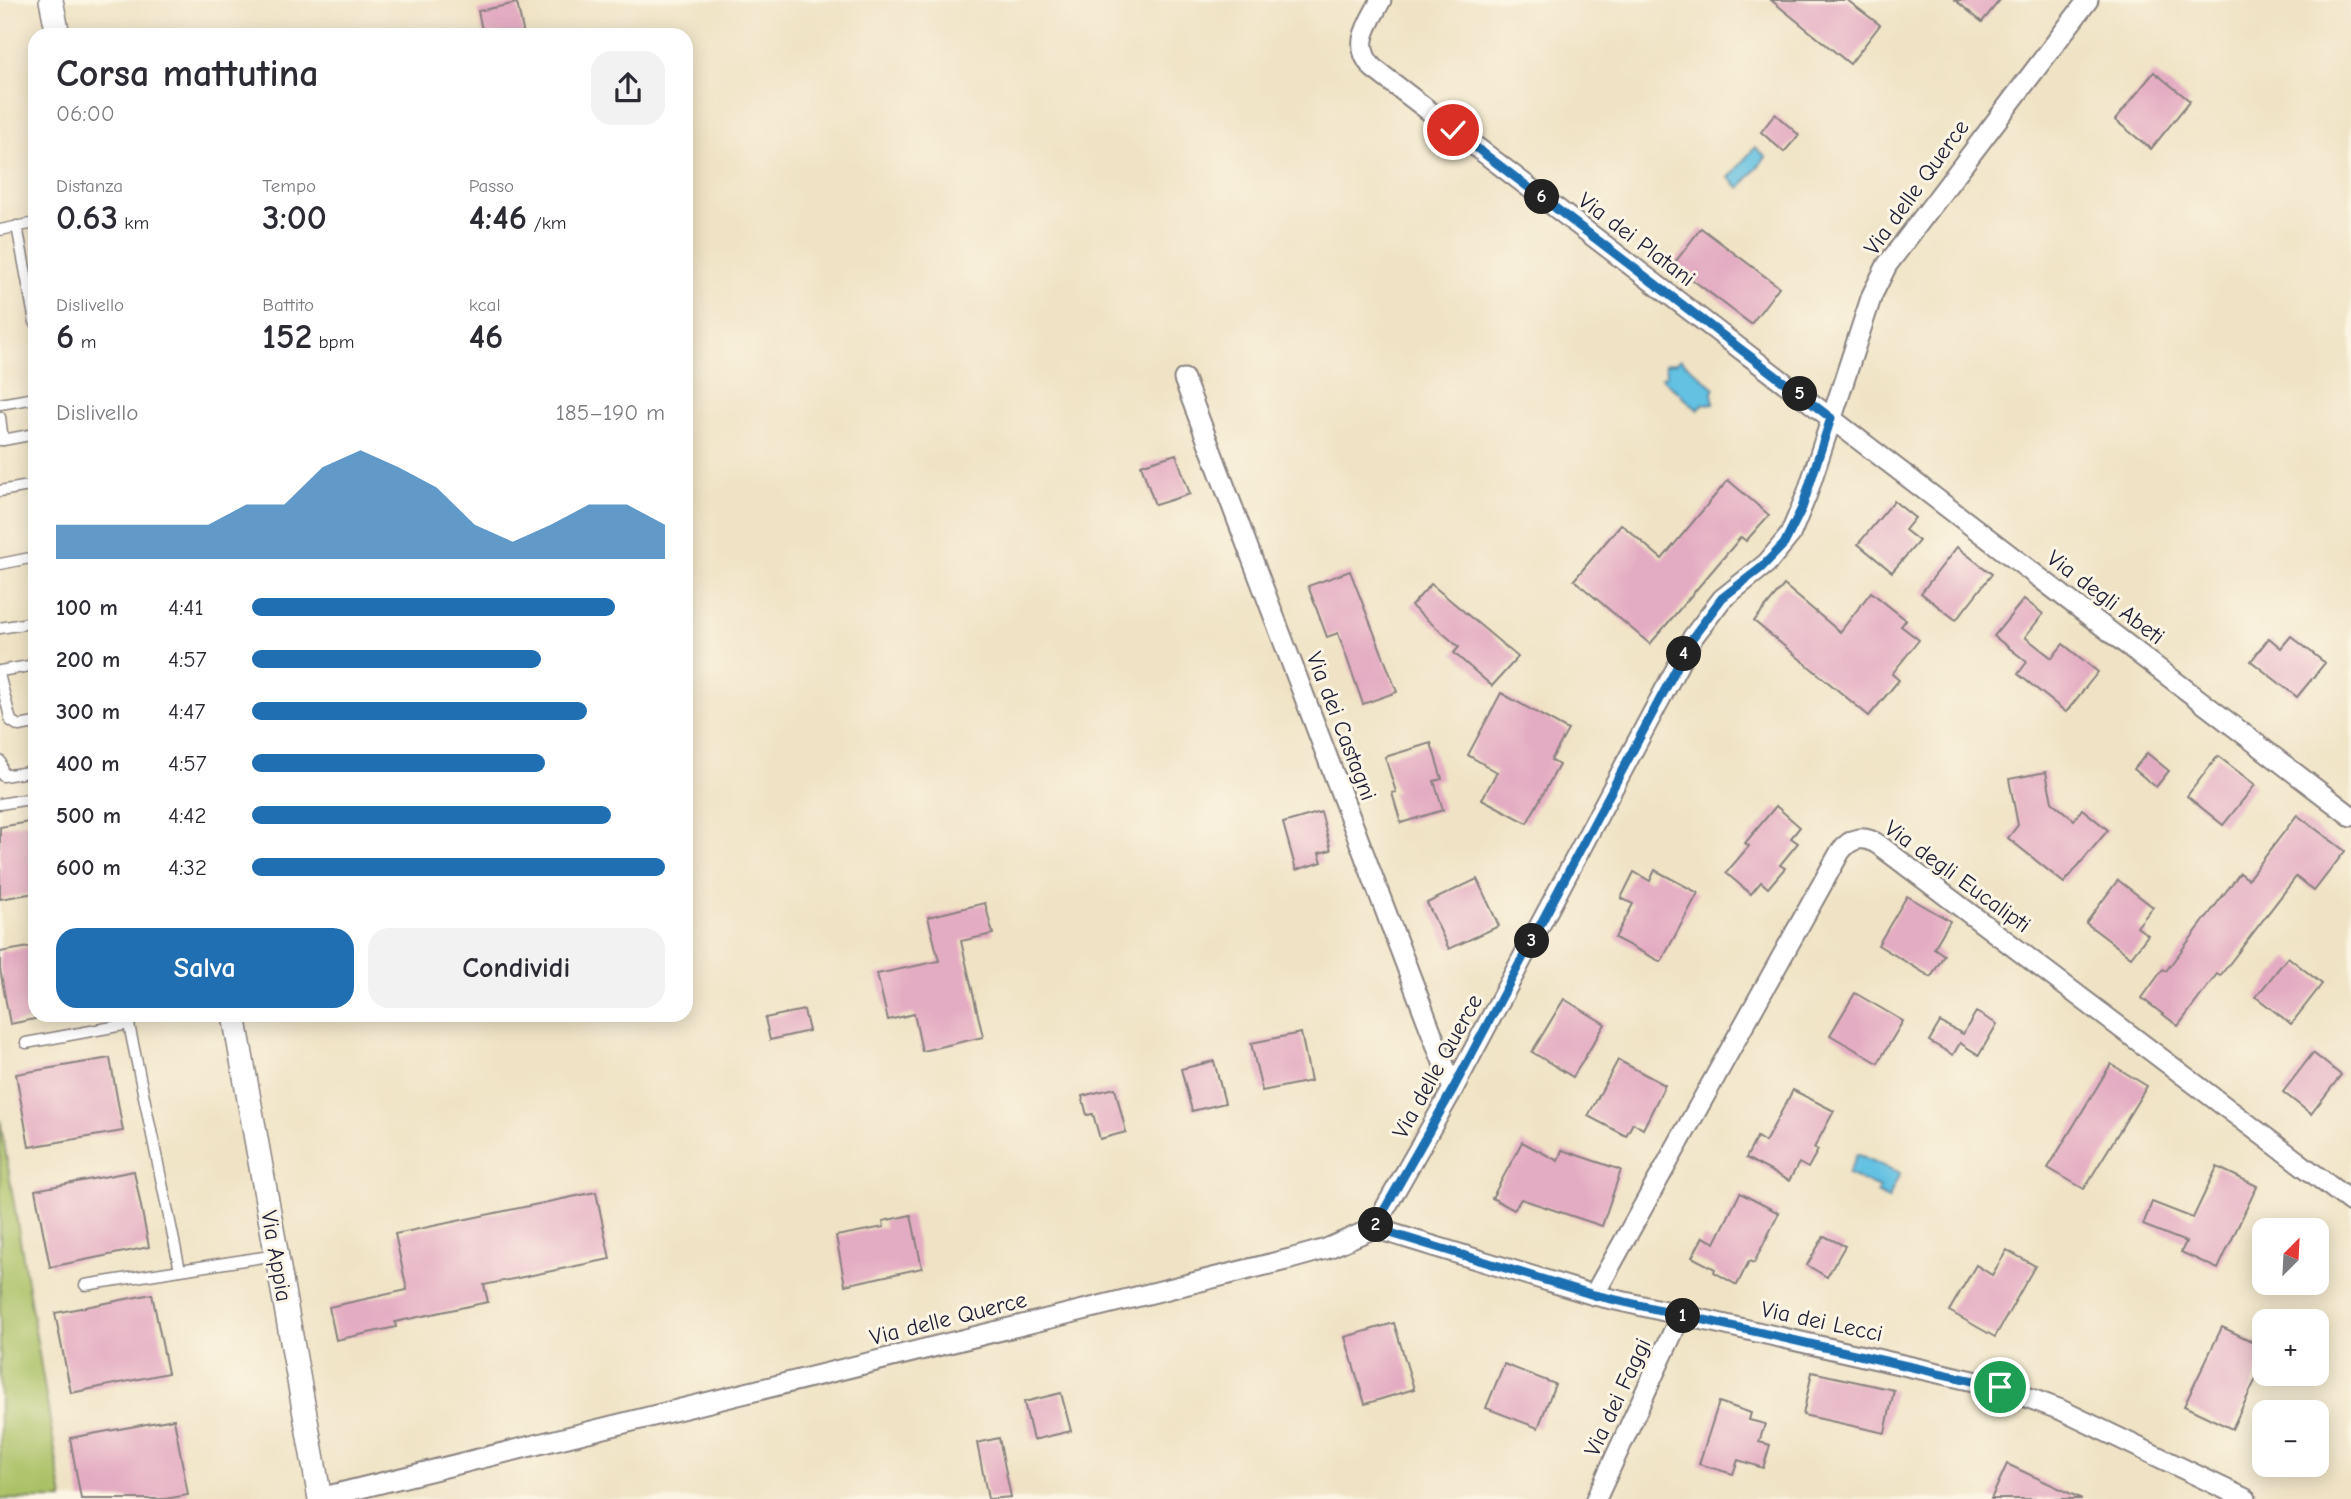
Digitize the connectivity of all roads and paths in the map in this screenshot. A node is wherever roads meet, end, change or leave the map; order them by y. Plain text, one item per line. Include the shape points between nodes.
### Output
1 (51, 0) edge
2 (1381, 0) edge
3 (2088, 0) edge
4 (57, 28) edge
5 (28, 224) edge
6 (18, 226) junction
7 (0, 230) edge
8 (28, 283) edge
9 (1184, 379) dead end
10 (28, 399) edge
11 (0, 404) edge
12 (0, 417) edge
13 (1831, 418) junction
14 (28, 435) edge
15 (2, 440) edge
16 (28, 486) edge
17 (0, 491) edge
18 (28, 558) edge
19 (0, 564) edge
20 (28, 623) edge
21 (0, 628) edge
22 (28, 666) edge
23 (0, 671) edge
24 (0, 678) edge
25 (28, 724) edge
26 (0, 761) edge
27 (28, 772) edge
28 (28, 799) edge
29 (0, 804) edge
30 (2351, 816) edge
31 (119, 1022) edge
32 (128, 1022) edge
33 (235, 1022) edge
34 (26, 1043) dead end
35 (1453, 1089) junction
36 (2351, 1202) edge
37 (1374, 1228) junction
38 (277, 1255) junction
39 (180, 1270) junction
40 (85, 1285) dead end
41 (1594, 1295) junction
42 (1681, 1315) junction
43 (320, 1498) edge
44 (1596, 1499) edge
45 (2246, 1499) edge

1 - 4 street
2 - 13 street, Via dei Platani via 1361,44 1373,68
3 - 13 street, Via delle Querce via 1887,265 1872,295
5 - 6 lane
6 - 7 lane
6 - 8 lane
9 - 35 street, Via dei Castagni
10 - 11 lane
12 - 15 lane
13 - 30 street, Via degli Abeti
13 - 35 street, Via delle Querce via 1790,535 1767,563 1722,598 1699,628
14 - 15 lane
16 - 17 lane
18 - 19 lane
20 - 21 lane
22 - 23 lane
24 - 25 lane via 11,721
26 - 27 lane via 3,776
28 - 29 lane
31 - 34 lane
32 - 39 lane
33 - 38 street, Via Appia
35 - 37 street, Via delle Querce
36 - 41 street, Via degli Eucalipti via 1879,845 1856,838 1840,852
37 - 41 street, Via dei Lecci
37 - 43 street, Via delle Querce via 1290,1259
38 - 39 lane
38 - 43 street, Via Appia
39 - 40 lane
41 - 42 street, Via dei Lecci
42 - 44 street, Via dei Faggi
42 - 45 street, Via dei Lecci via 2008,1390 2061,1410

